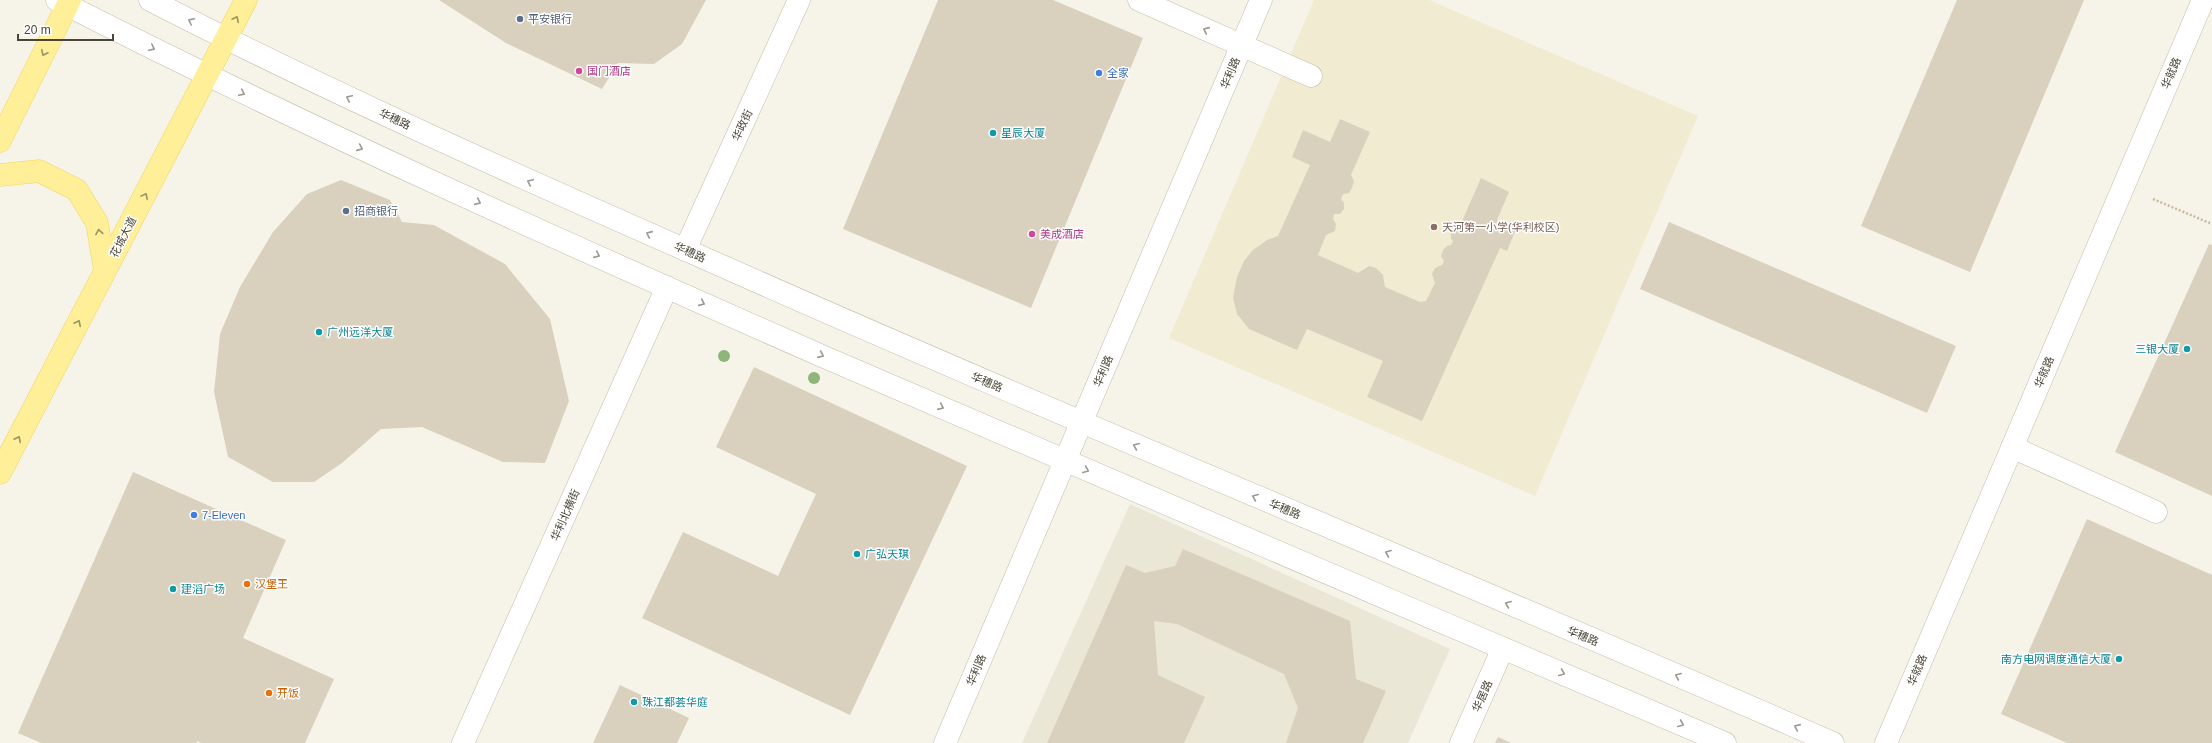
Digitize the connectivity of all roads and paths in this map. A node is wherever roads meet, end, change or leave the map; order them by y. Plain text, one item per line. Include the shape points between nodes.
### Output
1 (150, 0) edge
2 (246, 0) edge
3 (799, 0) edge
4 (1139, 0) edge
5 (1261, 0) edge
6 (2203, 0) edge
7 (65, 2) edge
8 (226, 39) junction
9 (1242, 46) junction
10 (207, 75) junction
11 (1311, 76) dead end
12 (0, 141) edge
13 (0, 175) edge
14 (2153, 199) dead end
15 (2212, 224) edge
16 (685, 250) junction
17 (105, 271) junction
18 (667, 287) junction
19 (1081, 422) junction
20 (2012, 447) junction
21 (1064, 461) junction
22 (0, 473) edge
23 (2156, 512) dead end
24 (1503, 648) junction
25 (463, 743) edge
26 (945, 743) edge
27 (1461, 743) edge
28 (1725, 743) edge
29 (1833, 743) edge
30 (1886, 743) edge

8 -> 1 street, 华穗路
8 -> 2 main road, 花城大道
3 - 16 street, 华政街
9 -> 4 street
5 - 9 street, 华利路
6 - 20 street, 华就路
7 -> 10 street
7 -> 12 main road
8 - 10 main road, 花城大道
16 -> 8 street, 华穗路 via 547,190
9 - 11 street
9 - 19 street, 华利路
17 -> 10 main road, 花城大道
10 -> 18 street via 273,108
17 -> 13 main road via 97,223 77,190 39,171
14 - 15 path
16 - 19 street, 华穗路
22 -> 17 main road, 花城大道
18 -> 21 street
18 - 25 street, 华利北横街
19 - 21 street, 华利路
29 -> 19 street, 华穗路
20 - 23 street
20 - 30 street, 华就路
21 -> 24 street
21 - 26 street, 华利路
24 - 27 street, 华居路
24 -> 28 street

